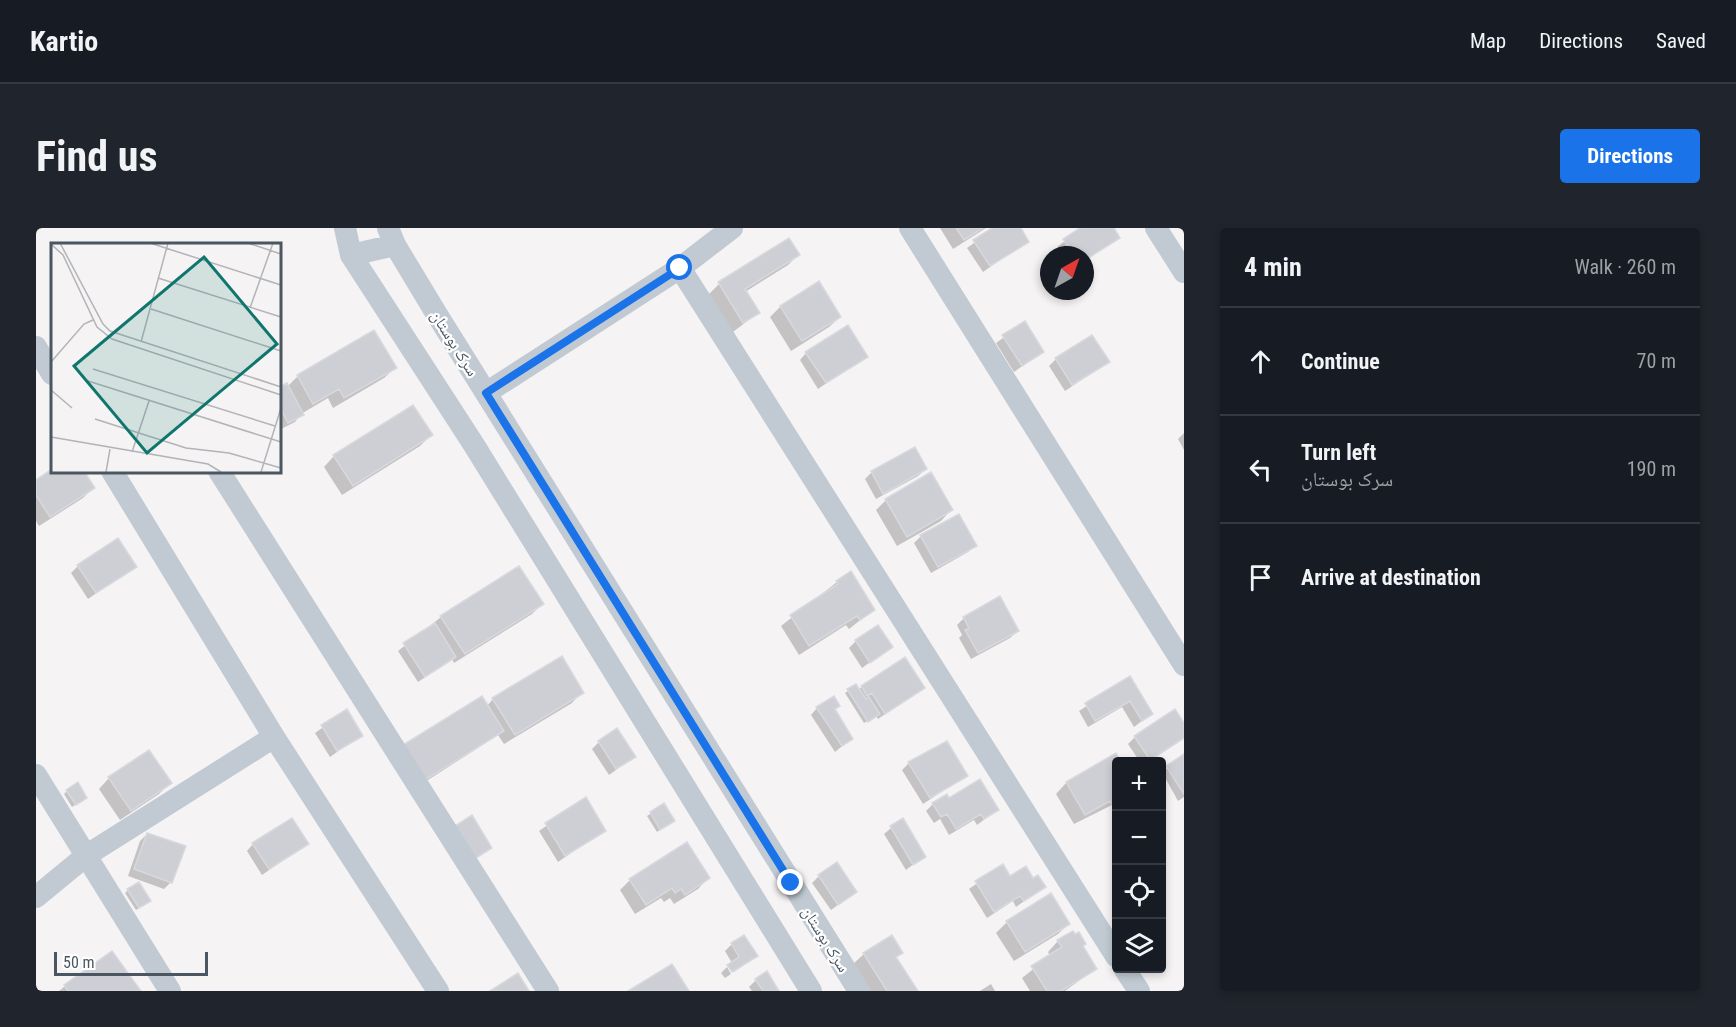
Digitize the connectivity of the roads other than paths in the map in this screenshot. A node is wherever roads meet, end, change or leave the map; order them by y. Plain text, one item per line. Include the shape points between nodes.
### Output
1 (345, 228) edge
2 (732, 228) edge
3 (910, 228) edge
4 (1156, 228) edge
5 (392, 236) edge
6 (351, 255) junction
7 (680, 268) junction
8 (1184, 272) edge
9 (36, 347) edge
10 (51, 372) edge
11 (486, 393) junction
12 (113, 472) edge
13 (220, 472) edge
14 (1184, 665) edge
15 (274, 737) junction
16 (36, 775) edge
17 (87, 855) junction
18 (36, 897) edge
19 (1112, 950) edge
20 (1128, 973) edge
21 (170, 991) edge
22 (438, 991) edge
23 (548, 991) edge
24 (810, 991) edge
25 (859, 991) edge
26 (1139, 991) edge

1 - 6 street
2 - 7 street
3 - 14 street
4 - 8 street
5 - 6 street
5 - 11 street, سرک بوستان
6 - 24 street via 474,445
7 - 11 street
7 - 19 street
9 - 10 street
11 - 25 street, سرک بوستان
12 - 15 street
13 - 23 street
15 - 17 street
15 - 22 street
16 - 17 street
17 - 18 street
17 - 21 street
20 - 26 street

